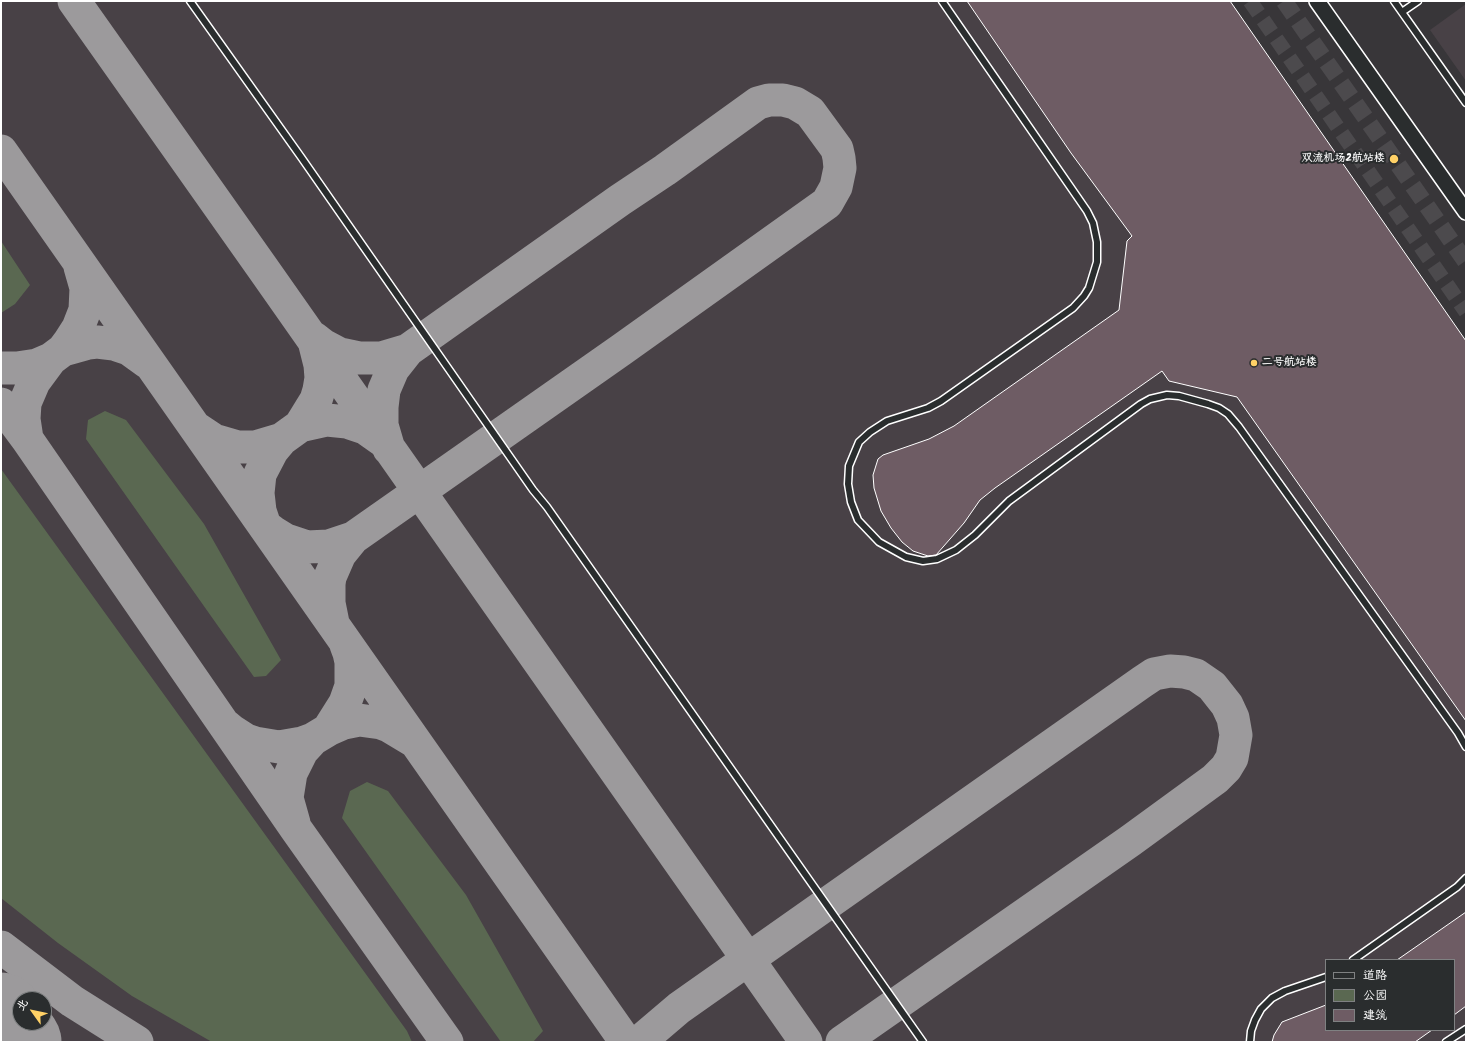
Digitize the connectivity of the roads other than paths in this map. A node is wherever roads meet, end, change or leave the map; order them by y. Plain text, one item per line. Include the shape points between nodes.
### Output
1 (190, 1) edge
2 (942, 1) edge
3 (1317, 1) edge
4 (1394, 1) edge
5 (1418, 1) edge
6 (1402, 12) junction
7 (1466, 103) edge
8 (1466, 212) edge
9 (1466, 747) edge
10 (1466, 878) edge
11 (1354, 959) edge
12 (1325, 977) edge
13 (1466, 1029) edge
14 (923, 1042) edge
15 (1250, 1042) edge
16 (1446, 1042) edge

1 - 14 lane
2 - 9 lane via 1087,211 1098,242 1097,262 1089,288 1073,308 941,401 928,408 887,421 859,442 849,466 848,484 858,520 879,542 906,557 923,561 937,559 956,550 1009,502 1150,399 1167,395 1179,396 1219,408 1239,427
3 - 8 street
4 - 6 lane
5 - 6 lane
6 - 7 lane
10 - 11 lane
12 - 15 lane via 1272,998 1255,1020
13 - 16 lane

